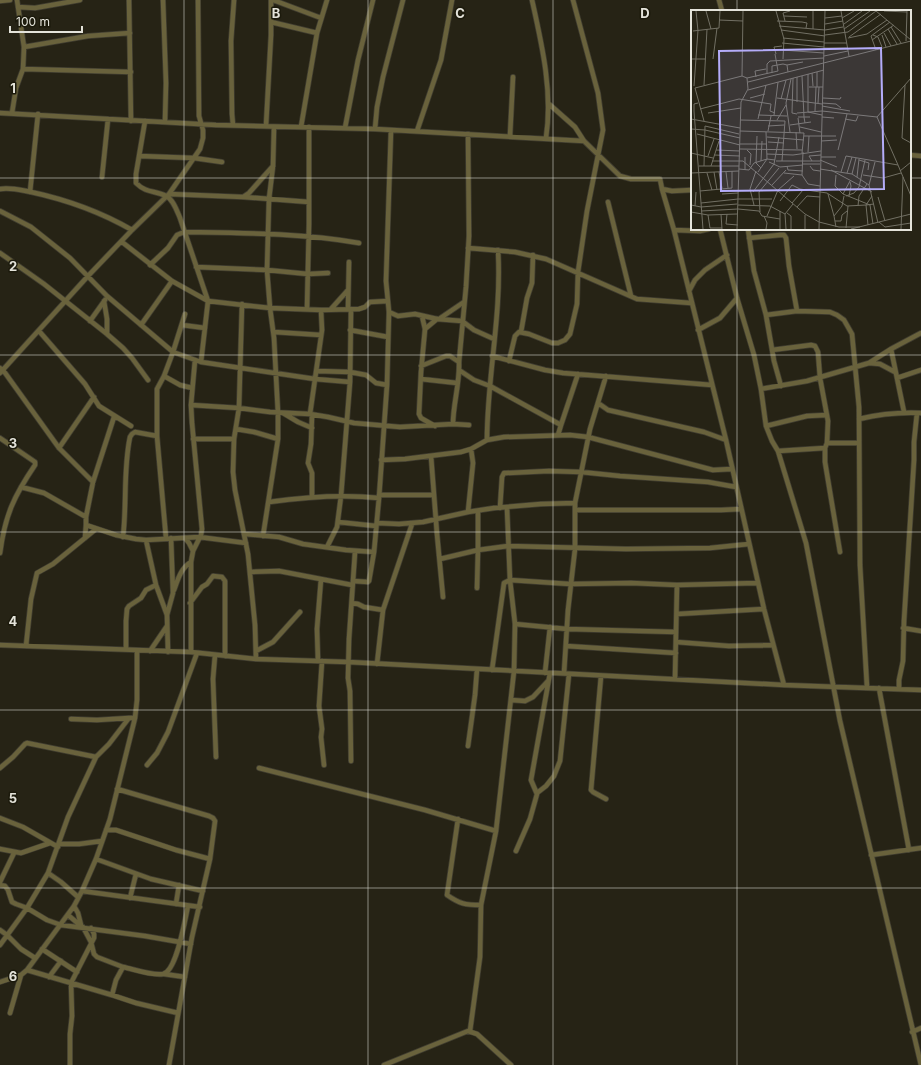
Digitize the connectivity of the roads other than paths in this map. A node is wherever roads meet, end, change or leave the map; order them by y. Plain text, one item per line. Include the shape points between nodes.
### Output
1 (10, 0) edge
2 (17, 0) edge
3 (80, 0) edge
4 (129, 0) edge
5 (163, 0) edge
6 (198, 0) edge
7 (234, 0) edge
8 (272, 0) edge
9 (327, 0) edge
10 (373, 0) edge
11 (403, 0) edge
12 (452, 0) edge
13 (532, 0) edge
14 (573, 0) edge
15 (719, 0) edge
16 (0, 1) edge
17 (18, 7) junction
18 (722, 10) edge
19 (321, 18) junction
20 (271, 22) junction
21 (130, 33) junction
22 (317, 33) junction
23 (24, 47) junction
24 (23, 69) junction
25 (131, 72) junction
26 (513, 76) dead end
27 (549, 104) junction
28 (0, 112) edge
29 (12, 113) junction
30 (38, 114) junction
31 (108, 119) junction
32 (131, 121) junction
33 (145, 121) junction
34 (165, 121) junction
35 (201, 124) junction
36 (233, 125) junction
37 (266, 126) junction
38 (274, 127) junction
39 (301, 127) junction
40 (309, 127) junction
41 (345, 128) junction
42 (375, 129) junction
43 (391, 130) junction
44 (417, 132) junction
45 (468, 134) junction
46 (510, 136) junction
47 (546, 138) junction
48 (584, 141) junction
49 (598, 155) junction
50 (911, 155) edge
51 (139, 156) junction
52 (921, 156) edge
53 (194, 158) junction
54 (222, 162) dead end
55 (273, 166) junction
56 (102, 177) dead end
57 (0, 189) edge
58 (662, 189) junction
59 (691, 190) edge
60 (30, 192) junction
61 (168, 195) junction
62 (243, 197) junction
63 (269, 199) junction
64 (309, 202) junction
65 (608, 202) dead end
66 (0, 211) edge
67 (132, 230) junction
68 (674, 230) junction
69 (704, 230) edge
70 (720, 230) edge
71 (748, 230) edge
72 (184, 232) junction
73 (268, 234) junction
74 (309, 237) junction
75 (749, 238) junction
76 (122, 242) junction
77 (358, 243) dead end
78 (468, 248) junction
79 (498, 250) junction
80 (0, 253) edge
81 (533, 255) junction
82 (727, 255) junction
83 (349, 262) dead end
84 (150, 265) junction
85 (196, 267) junction
86 (267, 270) junction
87 (578, 272) junction
88 (328, 273) dead end
89 (308, 274) junction
90 (88, 276) junction
91 (172, 281) junction
92 (348, 290) junction
93 (689, 292) junction
94 (108, 296) junction
95 (631, 296) junction
96 (737, 298) junction
97 (104, 301) junction
98 (208, 301) junction
99 (388, 301) junction
100 (65, 302) junction
101 (464, 302) junction
102 (691, 303) junction
103 (242, 304) junction
104 (270, 308) junction
105 (307, 309) junction
106 (331, 309) junction
107 (349, 309) junction
108 (321, 310) junction
109 (389, 312) junction
110 (797, 312) junction
111 (185, 314) dead end
112 (766, 315) junction
113 (422, 316) junction
114 (438, 319) junction
115 (90, 321) junction
116 (462, 321) junction
117 (141, 325) junction
118 (182, 325) junction
119 (205, 328) junction
120 (350, 330) junction
121 (425, 330) junction
122 (698, 330) junction
123 (39, 331) junction
124 (274, 332) junction
125 (521, 332) junction
126 (921, 333) edge
127 (107, 334) junction
128 (321, 335) junction
129 (388, 337) junction
130 (494, 339) junction
131 (891, 349) junction
132 (772, 350) junction
133 (173, 352) junction
134 (492, 356) junction
135 (195, 360) junction
136 (510, 360) junction
137 (201, 362) junction
138 (459, 362) junction
139 (869, 363) junction
140 (421, 366) junction
141 (239, 368) junction
142 (854, 368) junction
143 (1, 370) edge
144 (459, 370) junction
145 (921, 370) edge
146 (317, 371) junction
147 (276, 372) junction
148 (350, 372) junction
149 (895, 372) junction
150 (578, 374) junction
151 (164, 376) junction
152 (606, 376) junction
153 (820, 378) junction
154 (897, 378) junction
155 (315, 379) junction
156 (420, 379) junction
157 (148, 380) dead end
158 (350, 382) junction
159 (457, 384) junction
160 (387, 385) junction
161 (490, 386) junction
162 (712, 386) junction
163 (781, 386) junction
164 (192, 388) junction
165 (761, 389) junction
166 (94, 397) junction
167 (598, 404) junction
168 (191, 405) junction
169 (239, 408) junction
170 (904, 412) junction
171 (281, 413) junction
172 (919, 413) edge
173 (311, 414) junction
174 (826, 414) junction
175 (114, 417) junction
176 (859, 419) junction
177 (346, 421) junction
178 (453, 424) junction
179 (469, 425) dead end
180 (560, 425) junction
181 (131, 426) dead end
182 (384, 426) junction
183 (435, 426) junction
184 (766, 426) junction
185 (312, 428) junction
186 (236, 429) junction
187 (558, 435) junction
188 (157, 436) junction
189 (588, 437) junction
190 (0, 438) edge
191 (193, 439) junction
192 (234, 439) junction
193 (278, 439) junction
194 (487, 440) junction
195 (726, 440) junction
196 (827, 443) junction
197 (858, 443) junction
198 (59, 448) junction
199 (825, 448) junction
200 (471, 449) junction
201 (778, 451) junction
202 (431, 456) junction
203 (382, 460) junction
204 (732, 469) junction
205 (581, 472) junction
206 (93, 482) junction
207 (21, 487) junction
208 (736, 487) junction
209 (433, 495) junction
210 (341, 496) junction
211 (379, 496) junction
212 (312, 497) junction
213 (269, 502) junction
214 (575, 504) junction
215 (500, 508) junction
216 (507, 508) junction
217 (741, 509) junction
218 (478, 510) junction
219 (575, 510) junction
220 (468, 512) junction
221 (86, 518) junction
222 (436, 520) junction
223 (338, 522) junction
224 (377, 524) junction
225 (412, 524) junction
226 (86, 525) junction
227 (96, 529) junction
228 (245, 534) junction
229 (263, 536) junction
230 (123, 537) junction
231 (199, 537) junction
232 (85, 538) junction
233 (168, 538) junction
234 (185, 538) junction
235 (1, 539) edge
236 (146, 540) junction
237 (246, 543) junction
238 (749, 544) junction
239 (508, 546) junction
240 (327, 547) junction
241 (575, 549) junction
242 (478, 550) junction
243 (193, 551) junction
244 (356, 552) junction
245 (374, 552) junction
246 (840, 552) dead end
247 (0, 553) edge
248 (440, 560) junction
249 (191, 562) junction
250 (250, 572) junction
251 (321, 579) junction
252 (510, 580) junction
253 (352, 583) junction
254 (757, 583) junction
255 (570, 584) junction
256 (156, 585) junction
257 (677, 585) junction
258 (477, 588) dead end
259 (173, 593) junction
260 (444, 597) dead end
261 (190, 603) junction
262 (352, 603) junction
263 (764, 609) junction
264 (383, 610) junction
265 (300, 612) dead end
266 (677, 614) junction
267 (167, 615) junction
268 (514, 624) junction
269 (167, 626) junction
270 (550, 627) junction
271 (904, 628) junction
272 (567, 629) junction
273 (921, 631) edge
274 (676, 632) junction
275 (676, 642) junction
276 (0, 645) edge
277 (773, 645) junction
278 (26, 646) junction
279 (566, 646) junction
280 (126, 649) junction
281 (137, 651) junction
282 (150, 651) junction
283 (256, 651) junction
284 (168, 652) junction
285 (191, 652) junction
286 (197, 653) junction
287 (676, 653) junction
288 (215, 655) junction
289 (225, 656) junction
290 (256, 659) junction
291 (320, 661) junction
292 (348, 662) junction
293 (377, 664) junction
294 (477, 669) junction
295 (492, 670) junction
296 (514, 671) junction
297 (547, 673) junction
298 (567, 673) junction
299 (601, 676) junction
300 (675, 679) junction
301 (548, 681) junction
302 (784, 685) junction
303 (834, 686) junction
304 (866, 687) junction
305 (879, 688) junction
306 (899, 689) junction
307 (921, 690) edge
308 (511, 700) junction
309 (129, 718) junction
310 (135, 718) junction
311 (71, 719) dead end
312 (468, 746) dead end
313 (96, 757) junction
314 (216, 757) dead end
315 (350, 761) dead end
316 (147, 765) dead end
317 (324, 765) dead end
318 (0, 768) edge
319 (259, 768) dead end
320 (117, 789) junction
321 (537, 793) junction
322 (606, 799) dead end
323 (0, 818) edge
324 (110, 819) junction
325 (458, 820) junction
326 (106, 830) junction
327 (116, 830) junction
328 (496, 831) junction
329 (102, 841) junction
330 (50, 843) junction
331 (59, 843) junction
332 (921, 848) edge
333 (0, 849) edge
334 (909, 850) junction
335 (516, 851) dead end
336 (14, 853) junction
337 (871, 855) junction
338 (96, 859) junction
339 (210, 859) junction
340 (48, 872) junction
341 (136, 874) junction
342 (0, 882) edge
343 (0, 885) edge
344 (179, 885) junction
345 (82, 891) junction
346 (203, 891) junction
347 (78, 897) junction
348 (130, 898) junction
349 (176, 904) junction
350 (480, 905) junction
351 (74, 906) junction
352 (188, 906) junction
353 (200, 907) junction
354 (27, 908) junction
355 (68, 915) junction
356 (60, 925) junction
357 (82, 927) junction
358 (91, 928) junction
359 (0, 930) edge
360 (7, 935) junction
361 (91, 942) junction
362 (180, 942) junction
363 (191, 944) junction
364 (0, 945) edge
365 (42, 949) junction
366 (35, 958) junction
367 (61, 961) junction
368 (123, 967) junction
369 (27, 970) junction
370 (77, 972) junction
371 (164, 974) junction
372 (21, 975) junction
373 (49, 977) junction
374 (185, 977) junction
375 (0, 982) edge
376 (71, 983) junction
377 (112, 995) junction
378 (10, 1013) dead end
379 (178, 1014) junction
380 (921, 1028) edge
381 (470, 1031) junction
382 (912, 1032) junction
383 (70, 1065) edge
384 (169, 1065) edge
385 (384, 1065) edge
386 (512, 1065) edge
387 (920, 1065) edge

1 - 16 street
2 - 17 street
3 - 17 street via 35,8
4 - 21 street
5 - 34 street
6 - 35 street
7 - 36 street
8 - 19 street
8 - 20 street
9 - 19 street
10 - 41 street
11 - 42 street via 383,77
12 - 44 street via 441,60
13 - 27 street via 541,41
14 - 49 street via 598,93 603,130
15 - 18 street
17 - 23 street
19 - 22 street
20 - 22 street
20 - 37 street
21 - 23 street via 88,36
21 - 25 street
22 - 39 street
23 - 24 street
24 - 25 street
24 - 29 street via 16,88
25 - 32 street
26 - 46 street
27 - 47 street
27 - 48 street via 572,124
28 - 29 street
29 - 30 street
30 - 31 street
30 - 60 street
31 - 32 street
31 - 56 street
32 - 33 street
33 - 34 street
33 - 51 street
34 - 35 street
35 - 36 street
35 - 53 street via 203,138
36 - 37 street
37 - 38 street
38 - 39 street
38 - 55 street
39 - 40 street
40 - 41 street
40 - 64 street
41 - 42 street
42 - 43 street
43 - 44 street
43 - 99 street via 386,281
44 - 45 street
45 - 46 street
45 - 78 street
46 - 47 street
47 - 48 street
48 - 49 street
49 - 58 street via 620,176 660,180
49 - 87 street
50 - 52 street
51 - 53 street
51 - 61 street via 136,183 156,194
53 - 54 street
53 - 61 street
55 - 62 street
55 - 63 street
57 - 60 street via 11,188
58 - 59 street
58 - 68 street
60 - 67 street via 78,204 110,217
61 - 62 street
61 - 67 street
61 - 72 street
62 - 63 street
63 - 64 street
63 - 73 street
64 - 74 street
65 - 95 street
66 - 90 street via 31,227
67 - 76 street
68 - 69 street
68 - 93 street
70 - 82 street
71 - 75 street
72 - 73 street
72 - 84 street via 177,235 168,248
72 - 85 street
73 - 74 street
73 - 86 street
74 - 77 street
74 - 89 street
75 - 110 street via 780,235 786,238
75 - 112 street via 754,271
76 - 84 street
76 - 90 street
78 - 79 street
78 - 101 street
79 - 81 street
79 - 130 street via 499,278
80 - 100 street
81 - 87 street
81 - 125 street via 532,283
82 - 93 street via 705,270 695,280
82 - 96 street
83 - 92 street
84 - 91 street
85 - 86 street
85 - 98 street
86 - 89 street
86 - 104 street
87 - 95 street
87 - 125 street via 577,304 568,338 555,343
88 - 89 street
89 - 105 street
90 - 94 street
90 - 100 street
91 - 98 street
91 - 117 street
92 - 106 street
92 - 107 street
93 - 102 street
94 - 97 street
94 - 117 street
95 - 102 street
96 - 122 street via 720,318
96 - 165 street
97 - 115 street
97 - 127 street
98 - 103 street
98 - 119 street
99 - 107 street via 370,302 363,308
99 - 109 street
100 - 115 street
100 - 123 street
101 - 114 street
101 - 116 street
102 - 122 street
103 - 104 street
103 - 141 street
104 - 105 street
104 - 124 street
105 - 108 street
106 - 107 street
106 - 108 street
107 - 120 street
108 - 128 street
109 - 113 street via 398,316
109 - 129 street
110 - 112 street
110 - 142 street via 830,312 844,320 852,334
111 - 118 street
112 - 132 street
113 - 114 street
113 - 121 street
114 - 116 street
114 - 121 street
115 - 127 street
116 - 130 street
116 - 138 street
117 - 133 street
118 - 119 street
118 - 133 street
119 - 137 street
120 - 129 street
120 - 148 street
121 - 140 street
122 - 162 street
123 - 143 street
123 - 166 street via 67,361
124 - 128 street
124 - 147 street
125 - 136 street via 514,336
126 - 131 street
127 - 157 street via 132,358
128 - 146 street
129 - 160 street
130 - 134 street
131 - 139 street
131 - 149 street
132 - 153 street via 815,346 818,352
132 - 163 street
133 - 135 street
133 - 151 street
134 - 136 street
134 - 161 street
135 - 137 street
135 - 164 street
136 - 150 street via 548,370
137 - 141 street
138 - 140 street via 446,356
138 - 144 street
139 - 142 street
139 - 149 street via 880,364
140 - 156 street
141 - 147 street
141 - 169 street
142 - 153 street
142 - 176 street
143 - 198 street
144 - 159 street
144 - 161 street via 474,380
145 - 154 street
146 - 148 street
146 - 155 street
147 - 155 street
147 - 171 street
148 - 158 street
148 - 160 street via 368,376 376,383
149 - 154 street
150 - 152 street
150 - 180 street
151 - 164 street
151 - 188 street via 157,389
152 - 162 street
152 - 167 street
153 - 163 street
153 - 174 street
154 - 170 street
155 - 158 street
155 - 173 street
156 - 159 street
156 - 183 street via 420,416
158 - 177 street
159 - 178 street
160 - 182 street
161 - 180 street
161 - 194 street
162 - 195 street
163 - 165 street
164 - 168 street
165 - 184 street
166 - 175 street via 101,408
166 - 198 street
167 - 189 street
167 - 195 street via 608,410 704,432
168 - 169 street
168 - 191 street
169 - 171 street
169 - 186 street
170 - 172 street
170 - 176 street
171 - 173 street
171 - 185 street
171 - 193 street
172 - 271 street via 914,442
173 - 177 street
173 - 185 street
174 - 184 street
174 - 196 street
175 - 181 street
175 - 206 street
176 - 197 street
177 - 182 street
177 - 210 street
178 - 179 street
178 - 183 street
180 - 187 street
182 - 183 street
182 - 203 street
184 - 201 street
185 - 212 street via 308,463 312,473
186 - 192 street
186 - 193 street
187 - 189 street
187 - 194 street via 512,436
188 - 230 street via 135,432 130,437
188 - 233 street
189 - 204 street via 713,470
189 - 205 street
190 - 207 street via 35,462
191 - 192 street
191 - 231 street via 202,524
192 - 228 street via 233,472
193 - 213 street
194 - 200 street
195 - 204 street
196 - 197 street
196 - 199 street
197 - 304 street
198 - 206 street
199 - 201 street
199 - 246 street
200 - 202 street
200 - 220 street via 473,464
201 - 303 street via 806,543
202 - 203 street
202 - 209 street
203 - 211 street
204 - 208 street
205 - 208 street via 708,482
205 - 214 street
205 - 215 street via 504,473
206 - 221 street
207 - 221 street via 44,493
207 - 235 street via 8,515
208 - 217 street
209 - 211 street
209 - 222 street
210 - 211 street
210 - 212 street
210 - 223 street
211 - 224 street
212 - 213 street
213 - 229 street
214 - 216 street
214 - 219 street
215 - 216 street
215 - 218 street
216 - 239 street
217 - 219 street
217 - 238 street
218 - 220 street
218 - 242 street
219 - 241 street
220 - 222 street
221 - 226 street
222 - 225 street
222 - 248 street
223 - 224 street
223 - 240 street
224 - 225 street
224 - 245 street
225 - 264 street
226 - 227 street
226 - 232 street
227 - 230 street
227 - 232 street
228 - 229 street
228 - 237 street
229 - 240 street
230 - 236 street
231 - 234 street
231 - 237 street
231 - 243 street
232 - 278 street via 53,564 37,573 31,599
233 - 234 street
233 - 236 street
233 - 259 street
234 - 243 street
235 - 247 street
236 - 256 street
237 - 250 street
238 - 241 street via 710,548
238 - 254 street
239 - 241 street
239 - 242 street
239 - 252 street
240 - 244 street
241 - 255 street
242 - 248 street
242 - 258 street
243 - 249 street
244 - 245 street
244 - 253 street
245 - 253 street via 369,581
248 - 260 street
249 - 259 street via 182,570
249 - 261 street
250 - 251 street via 279,571
250 - 283 street
251 - 253 street
251 - 291 street via 317,629
252 - 255 street
252 - 268 street
252 - 295 street via 504,583
253 - 262 street
254 - 257 street
254 - 263 street
255 - 257 street
255 - 272 street
256 - 267 street
256 - 280 street via 146,590 142,598 127,610
257 - 266 street
259 - 267 street
261 - 285 street
261 - 289 street via 213,576 225,581
262 - 264 street
262 - 292 street
263 - 266 street
263 - 277 street
264 - 293 street
265 - 283 street via 274,642
266 - 274 street
267 - 269 street
268 - 270 street
268 - 296 street
269 - 282 street
269 - 284 street
270 - 272 street
270 - 297 street
271 - 273 street
271 - 306 street
272 - 274 street
272 - 279 street
274 - 275 street
275 - 277 street via 729,646
275 - 287 street
276 - 278 street
277 - 302 street
278 - 280 street
279 - 287 street
279 - 298 street
280 - 281 street
281 - 282 street
281 - 310 street
282 - 284 street
283 - 290 street
284 - 285 street
285 - 286 street
286 - 288 street
286 - 316 street via 168,732
287 - 300 street
288 - 289 street
288 - 314 street via 213,679
289 - 290 street
290 - 291 street
291 - 292 street
291 - 317 street via 319,706
292 - 293 street
292 - 315 street
293 - 294 street
294 - 295 street
294 - 312 street
295 - 296 street
296 - 297 street
296 - 308 street
297 - 298 street
297 - 301 street
298 - 299 street
298 - 321 street via 560,761 554,776
299 - 300 street
299 - 322 street via 591,790
300 - 302 street
301 - 308 street via 533,697 525,701
301 - 321 street via 531,780
302 - 303 street
303 - 304 street
303 - 337 street
304 - 305 street
305 - 306 street
305 - 334 street
306 - 307 street
308 - 328 street
309 - 310 street
309 - 311 street
309 - 313 street
310 - 320 street
313 - 318 street via 27,743
313 - 331 street via 71,810
319 - 325 street
320 - 324 street
320 - 339 street via 213,818 215,826
321 - 335 street via 530,819
323 - 330 street via 23,827
324 - 326 street
324 - 327 street
325 - 328 street
325 - 350 street via 447,895 463,905
326 - 327 street
326 - 329 street
327 - 339 street
328 - 350 street
329 - 331 street
329 - 338 street
330 - 331 street
330 - 336 street via 21,854
331 - 340 street
332 - 334 street
333 - 336 street
334 - 337 street
336 - 342 street
337 - 382 street
338 - 341 street
338 - 345 street
339 - 346 street
340 - 347 street
340 - 354 street
341 - 344 street
341 - 348 street
343 - 354 street via 8,890 12,902
344 - 346 street
344 - 349 street
345 - 347 street
345 - 348 street
346 - 353 street
347 - 351 street
348 - 349 street
349 - 352 street
350 - 381 street via 480,957
351 - 355 street
351 - 357 street
352 - 353 street
352 - 362 street
353 - 363 street
354 - 356 street
354 - 360 street
355 - 356 street
355 - 357 street
356 - 357 street
356 - 365 street
357 - 358 street
357 - 361 street
358 - 361 street via 94,936
358 - 362 street
359 - 360 street
360 - 364 street
360 - 366 street
361 - 368 street via 92,951 97,957
361 - 370 street
362 - 363 street
362 - 371 street via 174,962
363 - 374 street
365 - 366 street
365 - 367 street
366 - 369 street
367 - 370 street
367 - 373 street
368 - 371 street
368 - 377 street
369 - 372 street
369 - 373 street
370 - 376 street
371 - 374 street
372 - 375 street
372 - 378 street
373 - 376 street
374 - 379 street
376 - 377 street
376 - 383 street
377 - 379 street via 136,1004
379 - 384 street
380 - 382 street
381 - 385 street
381 - 386 street via 477,1034
382 - 387 street

